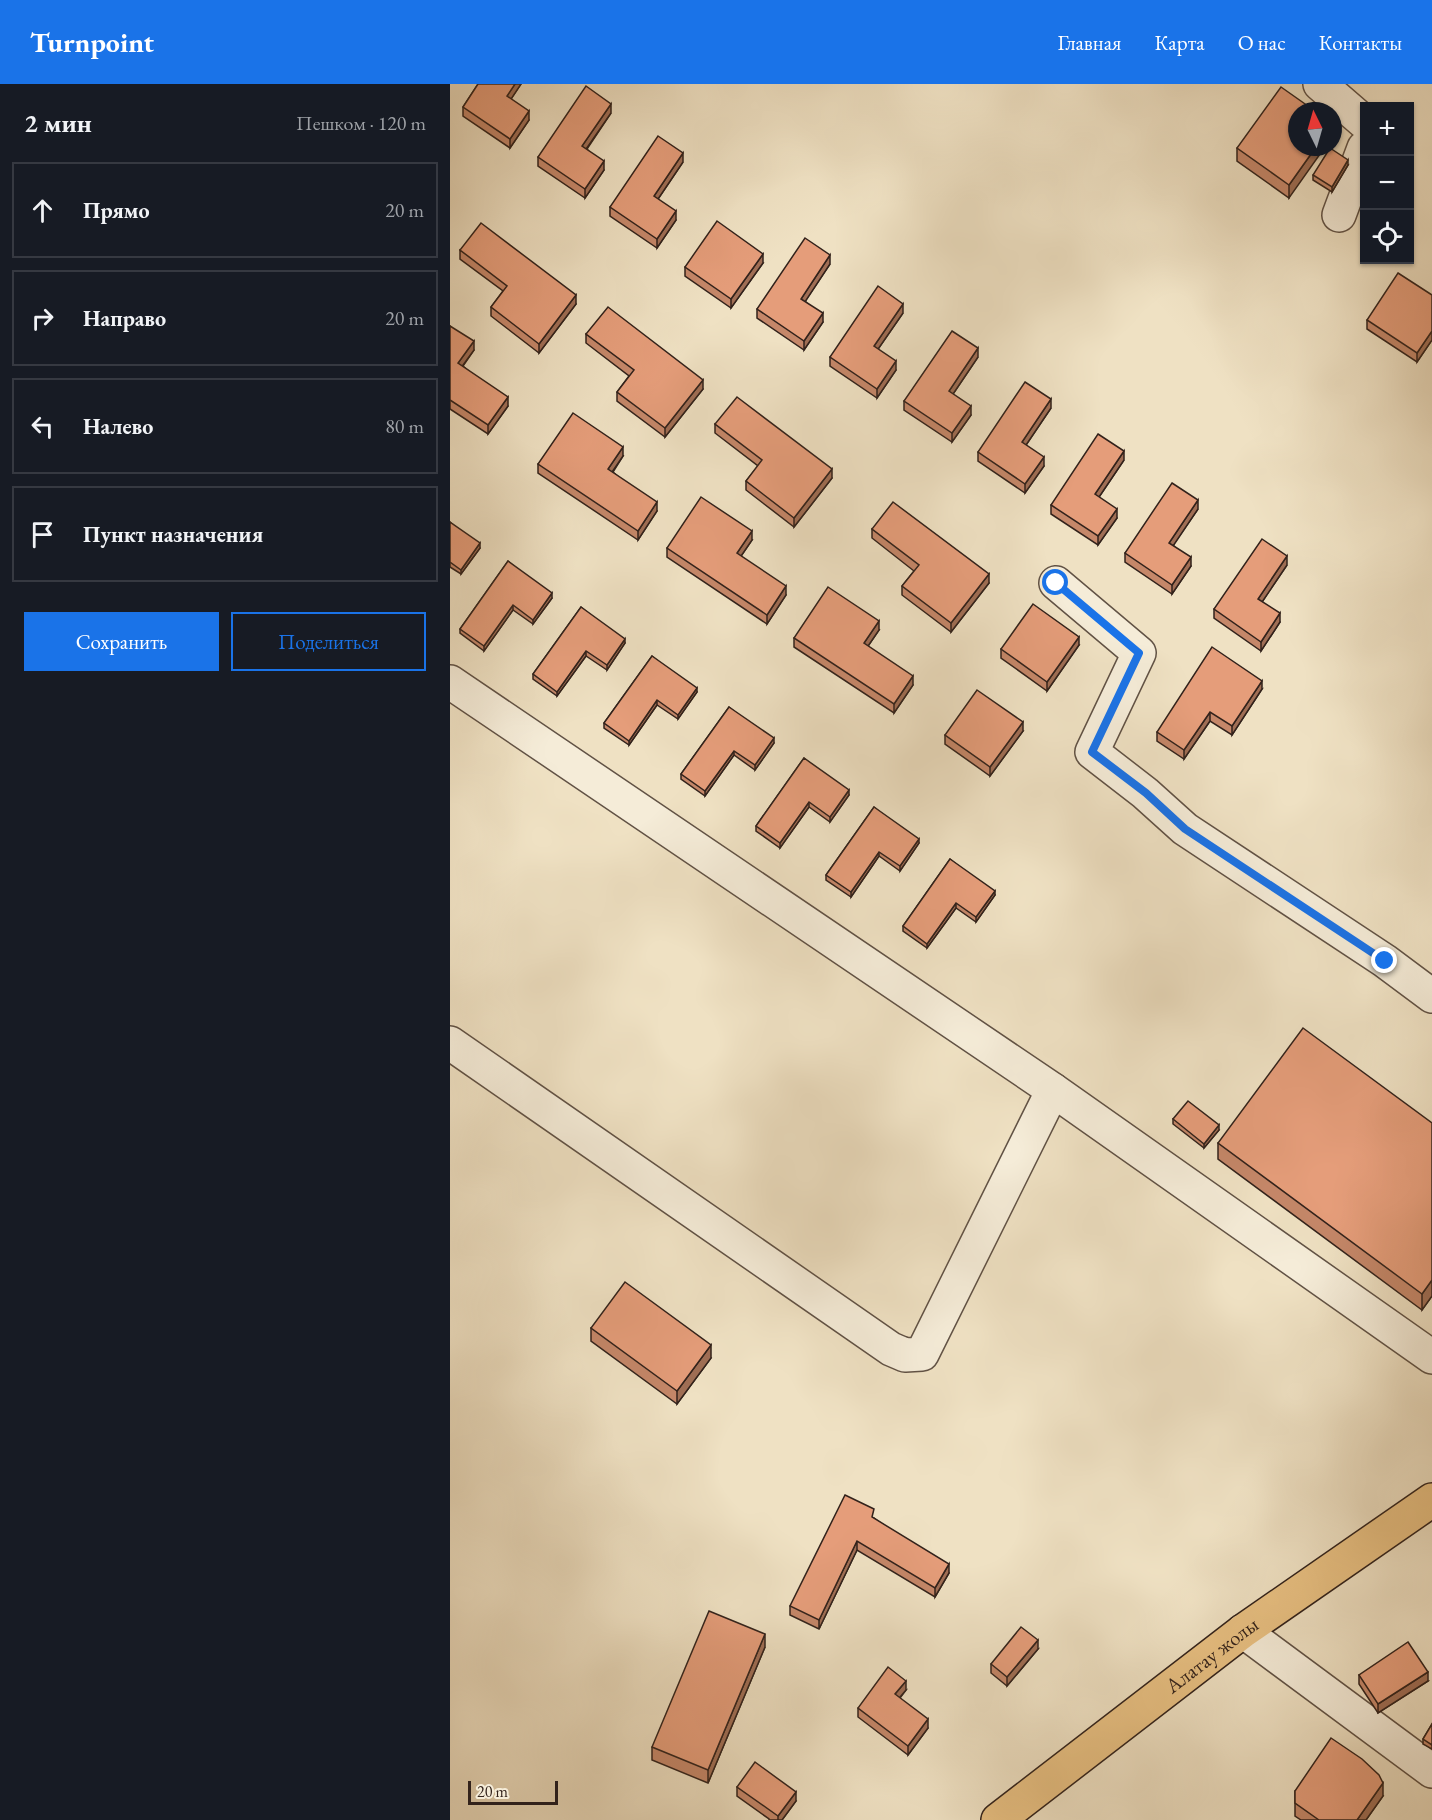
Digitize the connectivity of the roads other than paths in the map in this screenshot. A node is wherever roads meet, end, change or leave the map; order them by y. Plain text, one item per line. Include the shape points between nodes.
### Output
1 (1320, 84) edge
2 (1360, 118) edge
3 (1362, 156) edge
4 (1339, 215) dead end
5 (1056, 583) dead end
6 (450, 682) edge
7 (1432, 996) edge
8 (450, 1042) edge
9 (1053, 1090) junction
10 (1432, 1357) edge
11 (1432, 1500) edge
12 (1243, 1631) junction
13 (1432, 1771) edge
14 (1010, 1817) edge

1 - 2 street
3 - 4 street
5 - 7 street via 1139,653 1092,752 1185,829
6 - 9 street
8 - 9 street via 905,1355 922,1353
9 - 10 street
11 - 12 main road, Алатау жолы
12 - 13 street
12 - 14 main road, Алатау жолы

